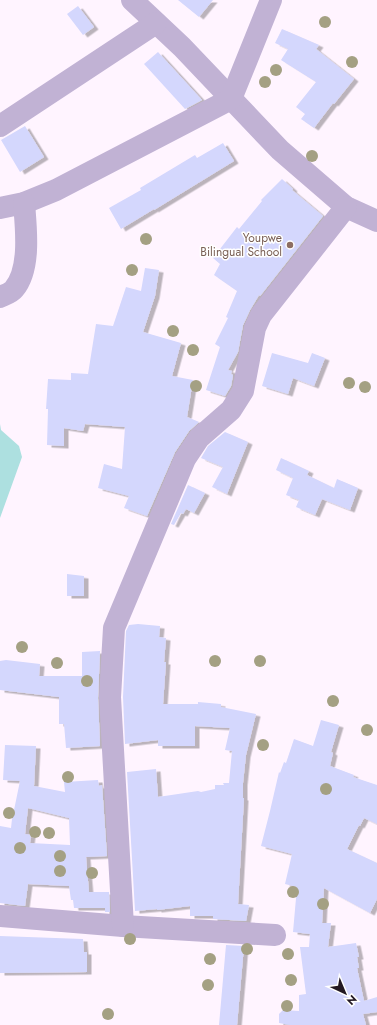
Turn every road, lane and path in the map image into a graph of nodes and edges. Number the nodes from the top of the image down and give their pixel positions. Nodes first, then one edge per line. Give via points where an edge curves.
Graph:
1 (132, 0) edge
2 (271, 0) edge
3 (156, 23) junction
4 (231, 99) junction
5 (0, 126) edge
6 (24, 203) junction
7 (346, 207) junction
8 (0, 208) edge
9 (377, 221) edge
10 (0, 297) edge
11 (0, 916) edge
12 (124, 926) junction
13 (275, 935) dead end

1 - 3 street
2 - 4 street
3 - 4 street
3 - 5 street
4 - 6 street via 56,190
4 - 7 street via 280,150
6 - 8 street
6 - 10 street via 24,266 13,290
7 - 9 street
7 - 12 street via 261,315 255,328 243,391 231,410 199,438 185,459 114,628 110,697
11 - 12 street
12 - 13 street

